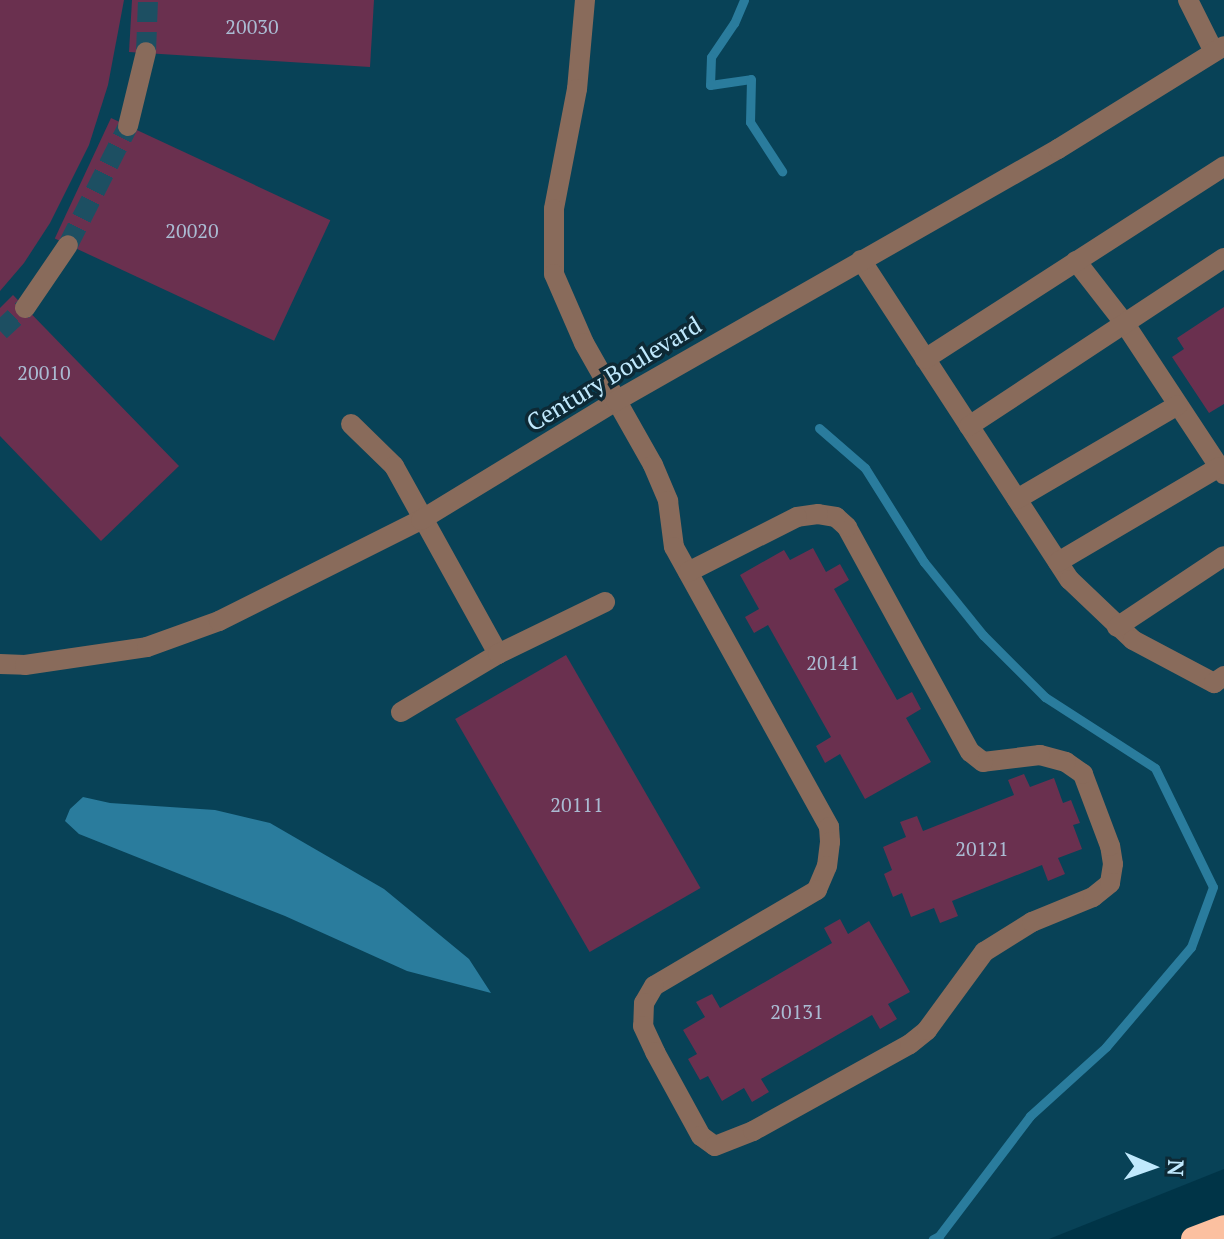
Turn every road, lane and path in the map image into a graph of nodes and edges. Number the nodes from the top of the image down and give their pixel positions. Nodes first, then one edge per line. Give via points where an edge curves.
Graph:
1 (585, 0) edge
2 (1188, 0) edge
3 (1219, 49) edge
4 (146, 52) tunnel mouth
5 (128, 126) tunnel mouth
6 (1224, 166) edge
7 (68, 245) tunnel mouth
8 (1224, 258) edge
9 (861, 260) junction
10 (1076, 261) junction
11 (25, 308) tunnel mouth
12 (1125, 324) junction
13 (925, 359) junction
14 (616, 401) junction
15 (1178, 405) junction
16 (351, 424) dead end
17 (969, 426) junction
18 (1222, 471) edge
19 (1017, 499) junction
20 (421, 520) junction
21 (1224, 556) edge
22 (1058, 562) junction
23 (688, 572) junction
24 (605, 602) dead end
25 (1117, 627) junction
26 (498, 654) junction
27 (0, 664) edge
28 (1224, 676) edge
29 (401, 712) dead end
30 (1224, 1227) edge
31 (1193, 1239) edge

1 - 14 street via 577,89 554,209 554,274
2 - 3 street
3 - 9 street, Century Boulevard via 1058,149
4 - 5 street
6 - 10 street
7 - 11 street
8 - 12 street
9 - 13 street
9 - 14 street, Century Boulevard
10 - 12 street
10 - 13 street
12 - 15 street
12 - 17 street
13 - 17 street
14 - 20 street, Century Boulevard
14 - 23 street via 653,465 668,501 674,547
15 - 18 street
15 - 19 street
16 - 20 street via 394,466
17 - 19 street
18 - 22 street
19 - 22 street
20 - 26 street
20 - 27 street, Century Boulevard via 219,621 147,647
21 - 25 street
22 - 25 street
23 - 23 street via 829,827 830,842 817,890 654,986 644,1003 643,1026 655,1052 701,1136 715,1146 753,1131 910,1044 927,1030 984,952 1032,922 1093,897 1110,883 1113,864 1083,774 1066,762 1040,755 983,762 970,752 847,527 836,517 797,517
24 - 26 street
25 - 28 street via 1214,683
26 - 29 street
30 - 31 highway

